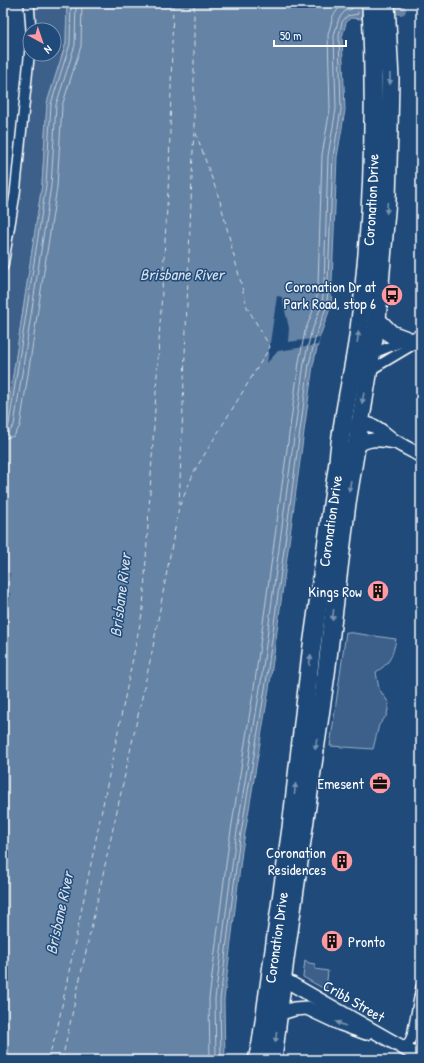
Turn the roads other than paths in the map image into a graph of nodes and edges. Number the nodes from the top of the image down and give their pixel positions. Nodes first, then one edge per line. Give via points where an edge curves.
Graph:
1 (29, 3) edge
2 (370, 3) edge
3 (386, 3) edge
4 (30, 22) edge
5 (29, 62) edge
6 (3, 266) edge
7 (377, 320) junction
8 (416, 338) edge
9 (372, 353) junction
10 (368, 372) junction
11 (348, 389) junction
12 (359, 425) junction
13 (395, 442) junction
14 (355, 448) junction
15 (421, 456) edge
16 (338, 462) junction
17 (277, 976) junction
18 (421, 988) edge
19 (278, 1014) junction
20 (391, 1041) junction
21 (261, 1043) junction
22 (406, 1049) junction
23 (421, 1058) edge
24 (257, 1060) edge
25 (261, 1060) edge
26 (273, 1060) edge

1 - 4 street
11 -> 2 highway, Coronation Drive via 358,337 370,210 373,93
3 -> 7 highway, Coronation Drive via 390,92 387,199
5 - 6 street via 15,194
7 - 8 highway via 391,334
7 - 9 highway, Coronation Drive
8 - 9 street
8 - 10 street
9 - 10 highway, Coronation Drive
9 - 11 street via 362,360 356,380
10 -> 12 highway, Coronation Drive
11 - 16 highway, Coronation Drive
12 - 13 street via 370,424 386,433
12 - 14 highway, Coronation Drive
12 - 16 street via 349,432 344,452
13 - 14 street via 379,438
13 - 15 street
14 -> 17 highway, Coronation Drive via 326,674
17 -> 16 highway, Coronation Drive via 314,630
17 - 19 highway, Coronation Drive
17 - 20 street, Cribb Street
17 - 21 highway, Coronation Drive
18 - 22 street via 412,1036
20 -> 19 street via 352,1029 307,1008 294,1008
19 -> 26 highway, Coronation Drive
20 - 22 street, Cribb Street
21 - 24 highway, Coronation Drive
21 - 25 highway
22 - 23 street, Cribb Street

